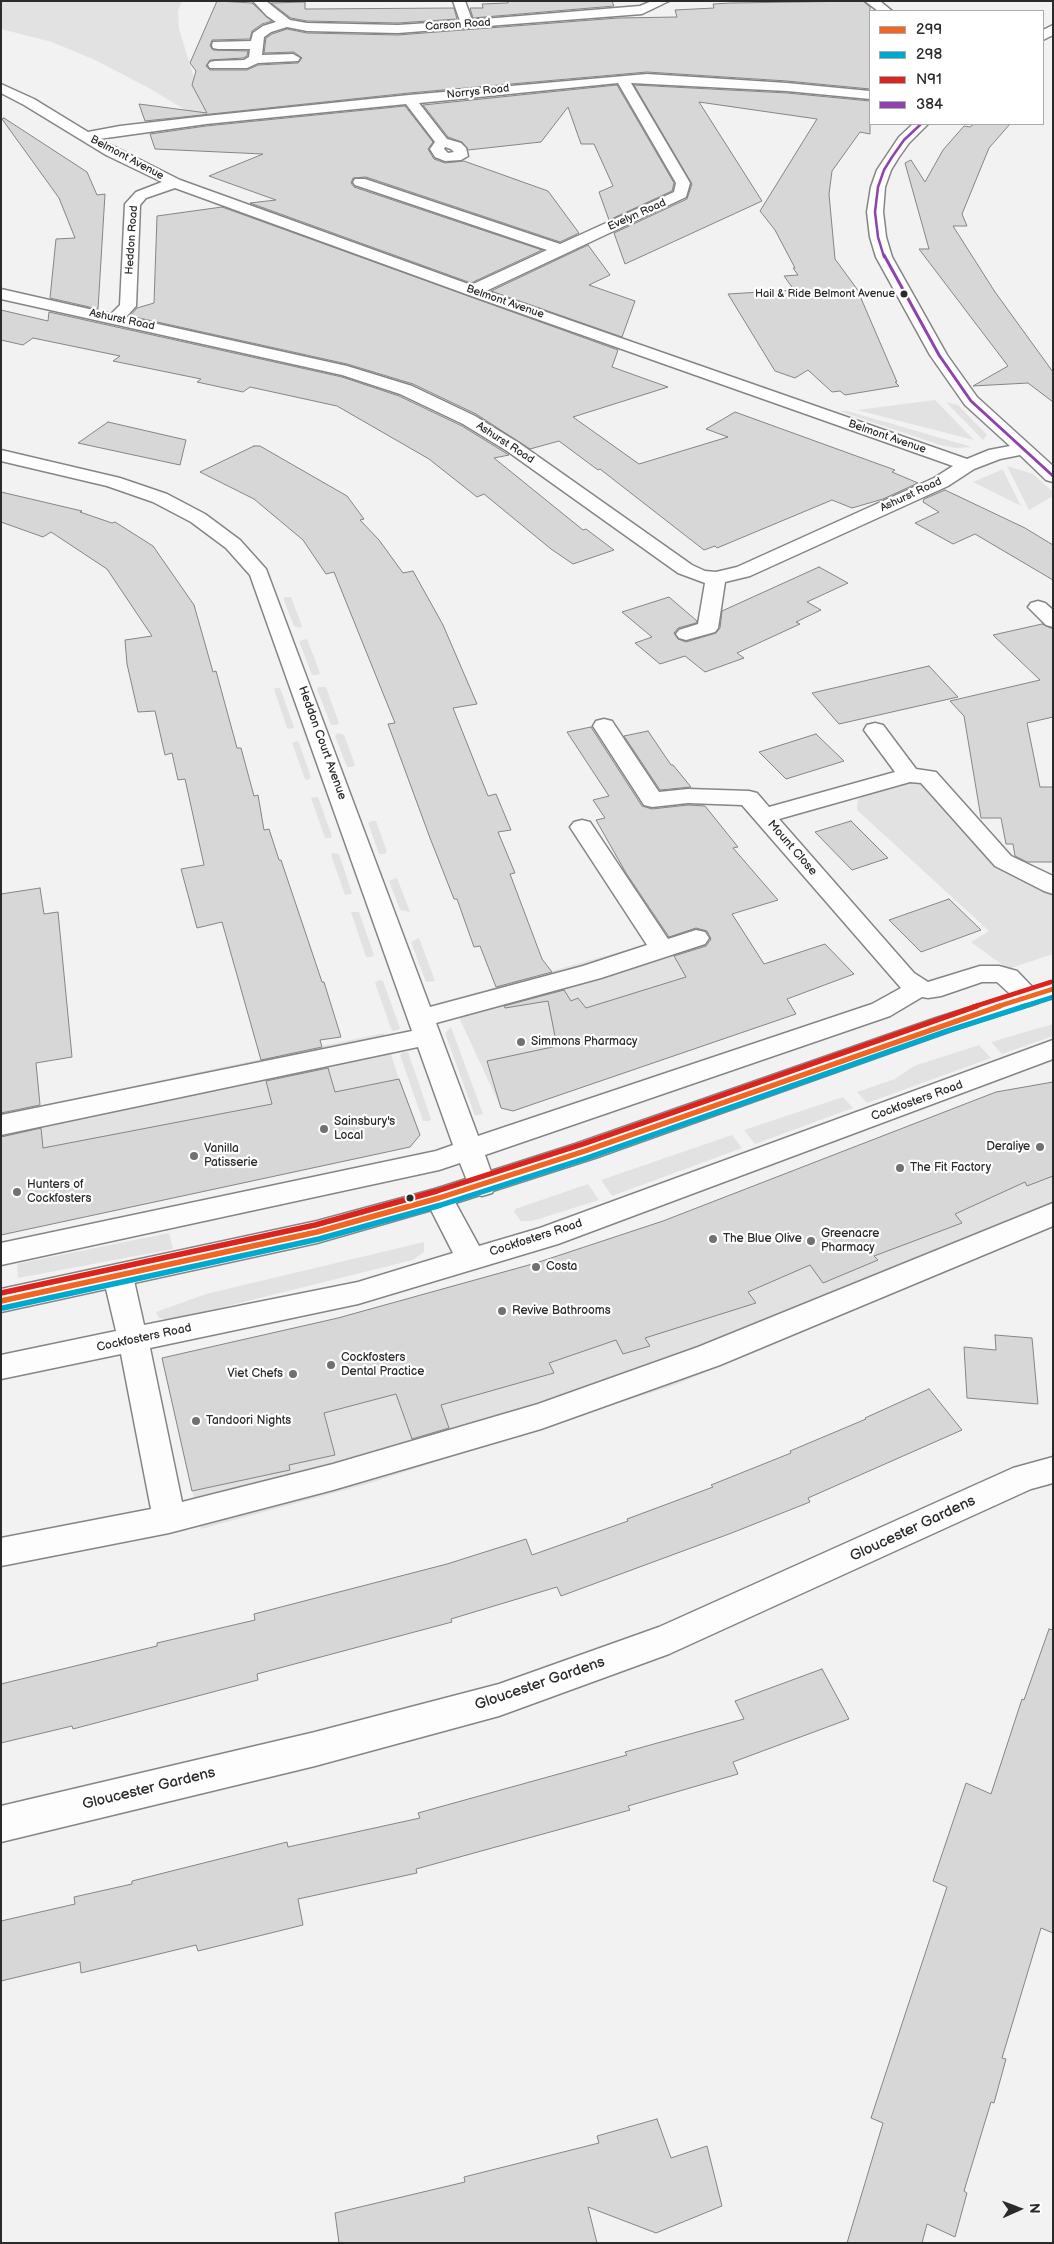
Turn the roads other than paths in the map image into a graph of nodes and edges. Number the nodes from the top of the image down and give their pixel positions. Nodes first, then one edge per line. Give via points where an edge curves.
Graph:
1 (259, 1) edge
2 (460, 1) edge
3 (663, 1) edge
4 (871, 1) edge
5 (884, 10) edge
6 (286, 22) junction
7 (467, 24) junction
8 (218, 45) dead end
9 (257, 45) junction
10 (293, 58) dead end
11 (255, 59) junction
12 (215, 65) dead end
13 (622, 79) junction
14 (1, 88) edge
15 (869, 95) edge
16 (409, 99) junction
17 (920, 125) edge
18 (86, 136) junction
19 (442, 142) dead end
20 (360, 182) dead end
21 (175, 183) junction
22 (561, 250) junction
23 (472, 290) junction
24 (1, 294) edge
25 (115, 319) junction
26 (1024, 449) junction
27 (1, 454) edge
28 (967, 465) junction
29 (1053, 476) edge
30 (716, 578) junction
31 (686, 634) dead end
32 (604, 726) dead end
33 (875, 730) dead end
34 (909, 775) junction
35 (764, 816) junction
36 (582, 827) dead end
37 (1053, 886) edge
38 (696, 938) dead end
39 (662, 949) junction
40 (917, 987) junction
41 (1041, 993) edge
42 (426, 1027) junction
43 (1052, 1049) edge
44 (1, 1125) edge
45 (469, 1151) junction
46 (482, 1186) junction
47 (439, 1198) junction
48 (1053, 1214) edge
49 (1, 1254) edge
50 (471, 1260) junction
51 (118, 1276) junction
52 (1, 1301) edge
53 (133, 1340) junction
54 (1, 1367) edge
55 (1053, 1470) edge
56 (169, 1519) junction
57 (1, 1552) edge
58 (1, 1824) edge

1 - 6 street, Carson Road
2 - 7 street
3 - 7 street, Carson Road via 642,10
4 - 5 street
6 - 7 street, Carson Road via 308,27 398,29
6 - 9 street via 258,36
8 - 9 street
9 - 11 street
10 - 11 street
11 - 12 street via 247,64
13 - 15 street, Norrys Road via 787,87
13 - 16 street, Norrys Road
13 - 22 street, Evelyn Road via 683,183 683,189 674,198
14 - 18 street, Belmont Avenue
16 - 18 street, Norrys Road
16 - 19 street
17 - 26 street via 892,157 878,187 875,212 884,257 956,381 981,411
18 - 21 street, Belmont Avenue
20 - 22 street
21 - 23 street, Belmont Avenue
21 - 25 street, Heddon Road via 141,195 133,204 128,306
22 - 23 street, Evelyn Road
23 - 28 street, Belmont Avenue
24 - 25 street, Ashurst Road
25 - 30 street, Ashurst Road via 348,371 406,390 469,420 513,447 685,569
26 - 28 street via 996,454
26 - 29 street
27 - 42 street, Heddon Court Avenue via 113,482 160,498 198,518 233,544 259,573
28 - 30 street, Ashurst Road via 941,482 743,572
30 - 31 street via 708,628
32 - 35 street via 652,800 688,796 749,798
33 - 34 street
34 - 35 street, Mount Close
34 - 37 street via 928,776 1003,861
35 - 40 street, Mount Close via 905,979
36 - 39 street
38 - 39 street
39 - 42 street
40 - 41 street via 928,990 941,988 989,972
40 - 45 street via 881,1010
41 - 46 street
42 - 44 street
42 - 45 street, Heddon Court Avenue
43 - 50 street, Cockfosters Road via 606,1215
45 - 46 street, Heddon Court Avenue
45 - 49 street
46 - 47 street
47 - 50 street
47 - 51 street via 317,1232
48 - 56 street via 709,1356 541,1416 333,1477
50 - 53 street, Cockfosters Road via 358,1294
51 - 52 street
51 - 53 street
53 - 54 street, Cockfosters Road
53 - 56 street
55 - 58 street, Gloucester Gardens via 1024,1478 669,1639 499,1700 305,1751
56 - 57 street

